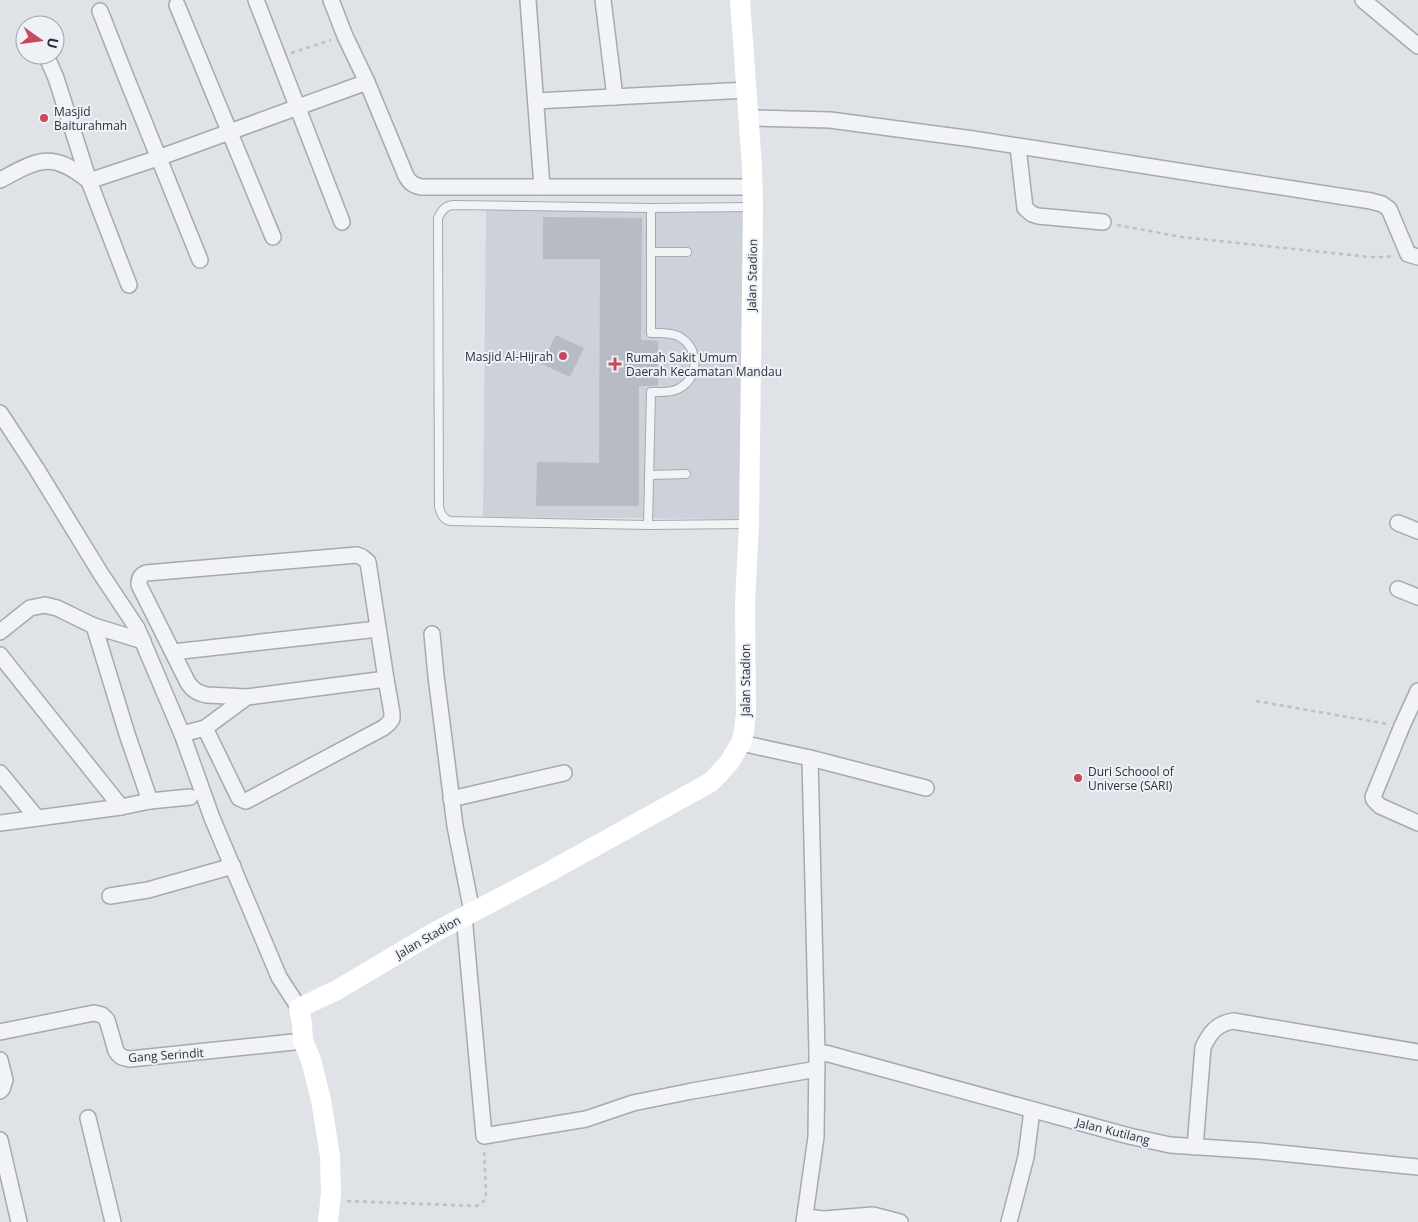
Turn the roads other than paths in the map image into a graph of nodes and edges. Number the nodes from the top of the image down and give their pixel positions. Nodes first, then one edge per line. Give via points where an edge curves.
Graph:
1 (256, 0) edge
2 (331, 0) edge
3 (528, 0) edge
4 (603, 0) edge
5 (740, 0) edge
6 (1363, 0) edge
7 (177, 5) dead end
8 (100, 11) dead end
9 (1418, 46) edge
10 (50, 65) edge
11 (367, 82) junction
12 (747, 90) junction
13 (615, 97) junction
14 (536, 101) junction
15 (297, 108) junction
16 (749, 118) junction
17 (230, 133) junction
18 (1018, 146) junction
19 (158, 158) junction
20 (0, 180) edge
21 (89, 181) junction
22 (542, 187) junction
23 (753, 197) junction
24 (651, 208) junction
25 (342, 222) dead end
26 (1103, 222) road end
27 (273, 237) dead end
28 (651, 252) junction
29 (687, 252) dead end
30 (1413, 256) edge
31 (200, 260) dead end
32 (130, 285) dead end
33 (0, 412) edge
34 (686, 474) dead end
35 (649, 475) junction
36 (1398, 523) dead end
37 (749, 524) junction
38 (648, 525) junction
39 (1418, 531) edge
40 (1398, 589) dead end
41 (1418, 597) edge
42 (94, 626) junction
43 (378, 629) junction
44 (0, 632) edge
45 (432, 634) dead end
46 (143, 641) junction
47 (173, 652) junction
48 (0, 655) edge
49 (386, 679) junction
50 (1418, 691) edge
51 (247, 697) junction
52 (205, 728) junction
53 (182, 734) junction
54 (741, 743) junction
55 (810, 758) junction
56 (0, 773) edge
57 (564, 773) dead end
58 (926, 788) dead end
59 (190, 797) dead end
60 (451, 799) junction
61 (150, 801) junction
62 (121, 807) junction
63 (37, 818) junction
64 (0, 823) edge
65 (1418, 823) edge
66 (233, 866) junction
67 (110, 896) dead end
68 (468, 914) junction
69 (299, 1008) junction
70 (0, 1032) edge
71 (303, 1041) junction
72 (817, 1052) junction
73 (1418, 1052) edge
74 (0, 1060) edge
75 (817, 1069) junction
76 (0, 1091) edge
77 (1032, 1110) junction
78 (88, 1118) dead end
79 (0, 1140) edge
80 (1195, 1147) junction
81 (1418, 1167) edge
82 (804, 1220) edge
83 (19, 1222) edge
84 (113, 1222) edge
85 (328, 1222) edge
86 (900, 1222) edge
87 (1009, 1222) edge

1 - 15 street
2 - 11 street
3 - 14 street
4 - 13 street
5 - 12 street, Jalan Stadion
6 - 9 street
7 - 17 street
8 - 19 street
10 - 21 street
11 - 15 street
11 - 22 street via 406,176 414,186
12 - 13 street
12 - 16 street, Jalan Stadion
13 - 14 street
14 - 22 street
15 - 17 street
15 - 25 street
16 - 18 street via 830,120
16 - 23 street, Jalan Stadion
17 - 19 street
17 - 27 street
18 - 26 street via 1025,208 1028,211 1038,216
18 - 30 street via 1382,204 1389,209
19 - 21 street
19 - 31 street
20 - 21 street via 45,160 66,165
21 - 32 street
22 - 23 street
23 - 24 lane
23 - 37 street, Jalan Stadion
24 - 28 lane
24 - 38 lane via 454,205 447,206 438,218 440,512 450,521
28 - 29 lane
28 - 35 lane via 651,333 679,336 692,350 695,359 691,378 685,384 676,390 651,392
33 - 46 street
34 - 35 lane
35 - 38 lane
36 - 39 street
37 - 38 lane
37 - 54 street, Jalan Stadion via 745,603 746,713
40 - 41 street
42 - 44 street via 45,605 30,608
42 - 46 street
42 - 61 street
43 - 47 street
43 - 47 street via 368,562 357,555 146,573 139,580 139,585
43 - 49 street
45 - 60 street
46 - 53 street
47 - 51 street via 196,692
48 - 62 street
49 - 51 street
49 - 52 street via 392,713 388,724 246,801 240,798
50 - 65 street via 1372,797 1380,806
51 - 52 street
52 - 53 street
53 - 66 street
54 - 55 street
54 - 68 street, Jalan Stadion via 711,782
55 - 58 street
55 - 72 street
56 - 63 street
57 - 60 street
59 - 61 street
60 - 68 street
61 - 62 street
62 - 63 street
63 - 64 street
66 - 67 street via 148,890
66 - 69 street via 279,977
68 - 69 street, Jalan Stadion via 337,990
68 - 75 street via 484,1136 586,1119 633,1103
69 - 71 street
70 - 71 street, Gang Serindit via 102,1014 119,1056 130,1059
71 - 85 street via 321,1100 330,1156
72 - 75 street
72 - 77 street, Jalan Kutilang
73 - 80 street via 1233,1021 1224,1023 1209,1035 1203,1048
74 - 76 street via 5,1080
75 - 82 street via 816,1137
77 - 80 street, Jalan Kutilang via 1129,1136
77 - 87 street via 1026,1157
78 - 84 street
79 - 83 street
80 - 81 street, Jalan Kutilang
82 - 86 street via 872,1215

